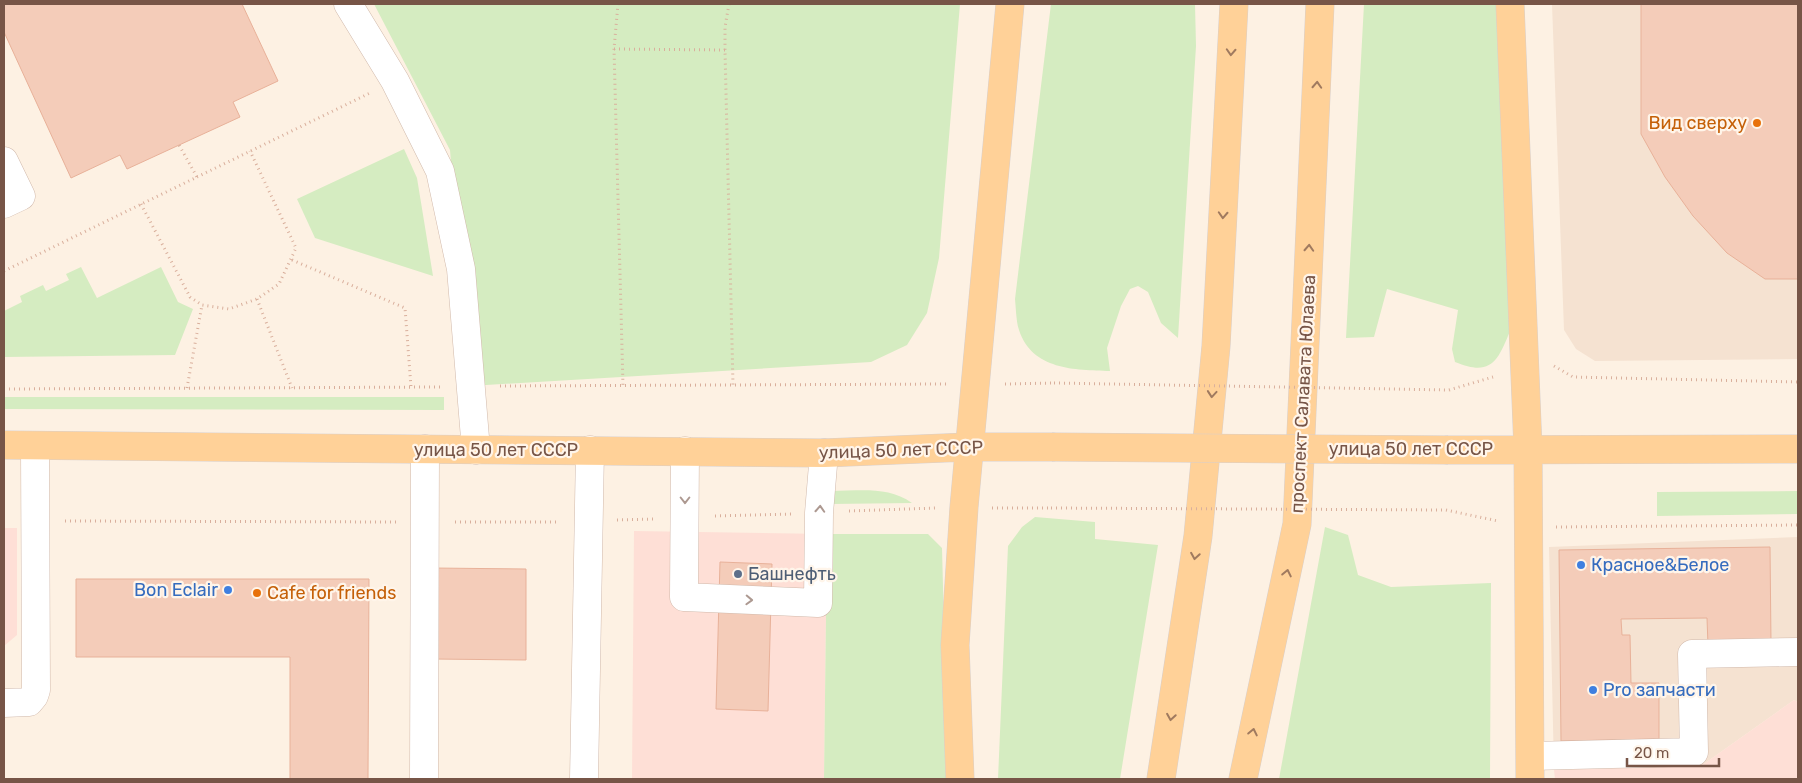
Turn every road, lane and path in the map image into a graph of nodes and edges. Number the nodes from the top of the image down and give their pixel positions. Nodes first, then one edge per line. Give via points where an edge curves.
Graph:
1 (348, 4) edge
2 (618, 4) edge
3 (729, 4) edge
4 (1010, 4) edge
5 (1234, 4) edge
6 (1320, 4) edge
7 (1510, 4) edge
8 (614, 49) junction
9 (725, 50) junction
10 (395, 81) junction
11 (180, 145) dead end
12 (250, 151) junction
13 (4, 161) edge
14 (197, 177) junction
15 (4, 204) edge
16 (141, 204) junction
17 (292, 260) junction
18 (4, 271) edge
19 (257, 299) junction
20 (202, 305) junction
21 (1573, 376) dead end
22 (1492, 377) dead end
23 (1798, 382) edge
24 (975, 384) junction
25 (733, 385) junction
26 (470, 386) junction
27 (623, 386) junction
28 (411, 387) junction
29 (187, 388) junction
30 (292, 388) junction
31 (4, 389) edge
32 (4, 445) edge
33 (35, 446) junction
34 (968, 447) junction
35 (1528, 449) junction
36 (1798, 449) edge
37 (426, 450) junction
38 (476, 450) junction
39 (590, 450) junction
40 (685, 451) junction
41 (824, 453) junction
42 (1051, 508) dead end
43 (35, 521) junction
44 (425, 522) junction
45 (552, 522) dead end
46 (1798, 525) edge
47 (1527, 528) junction
48 (1798, 652) edge
49 (4, 703) edge
50 (1530, 768) edge
51 (424, 779) edge
52 (584, 779) edge
53 (960, 779) edge
54 (1161, 779) edge
55 (1243, 779) edge

1 - 10 lane
2 - 8 path
3 - 9 path via 724,27
4 - 24 main road
5 -> 54 main road via 1216,355 1198,536
55 -> 6 main road, проспект Салавата Юлаева via 1297,524
7 - 35 main road
8 - 9 path
8 - 27 path
9 - 25 path
10 - 12 path
10 - 26 lane via 440,171 461,269
11 - 14 path
12 - 14 path
12 - 17 path via 296,248
13 - 15 lane via 21,196
14 - 16 path
16 - 18 path
16 - 20 path via 190,298
17 - 19 path via 279,284
17 - 28 path via 405,308
19 - 20 path via 229,309
19 - 30 path
20 - 29 path
21 - 23 path
22 - 24 path, bridge via 1449,390
24 - 25 path
24 - 34 main road
25 - 27 path
26 - 27 path
26 - 28 path
26 - 38 lane
28 - 30 path
29 - 30 path
29 - 31 path
32 - 33 main road, улица 50 лет СССР
33 - 37 main road, улица 50 лет СССР
33 - 43 lane
34 - 35 main road, улица 50 лет СССР, bridge
34 - 41 main road, улица 50 лет СССР
34 - 53 main road via 956,645
35 - 36 main road, улица 50 лет СССР
35 - 47 main road
37 - 38 main road, улица 50 лет СССР
37 - 44 lane
38 - 39 main road, улица 50 лет СССР
39 - 40 main road, улица 50 лет СССР
39 - 52 lane
40 - 41 main road, улица 50 лет СССР
40 -> 41 lane via 684,597 818,603
42 - 47 path, bridge via 1446,510
43 - 44 path
43 - 49 lane via 36,690 29,702
44 - 45 path
44 - 51 lane
46 - 47 path
47 - 50 main road
48 - 50 lane via 1692,654 1694,752

